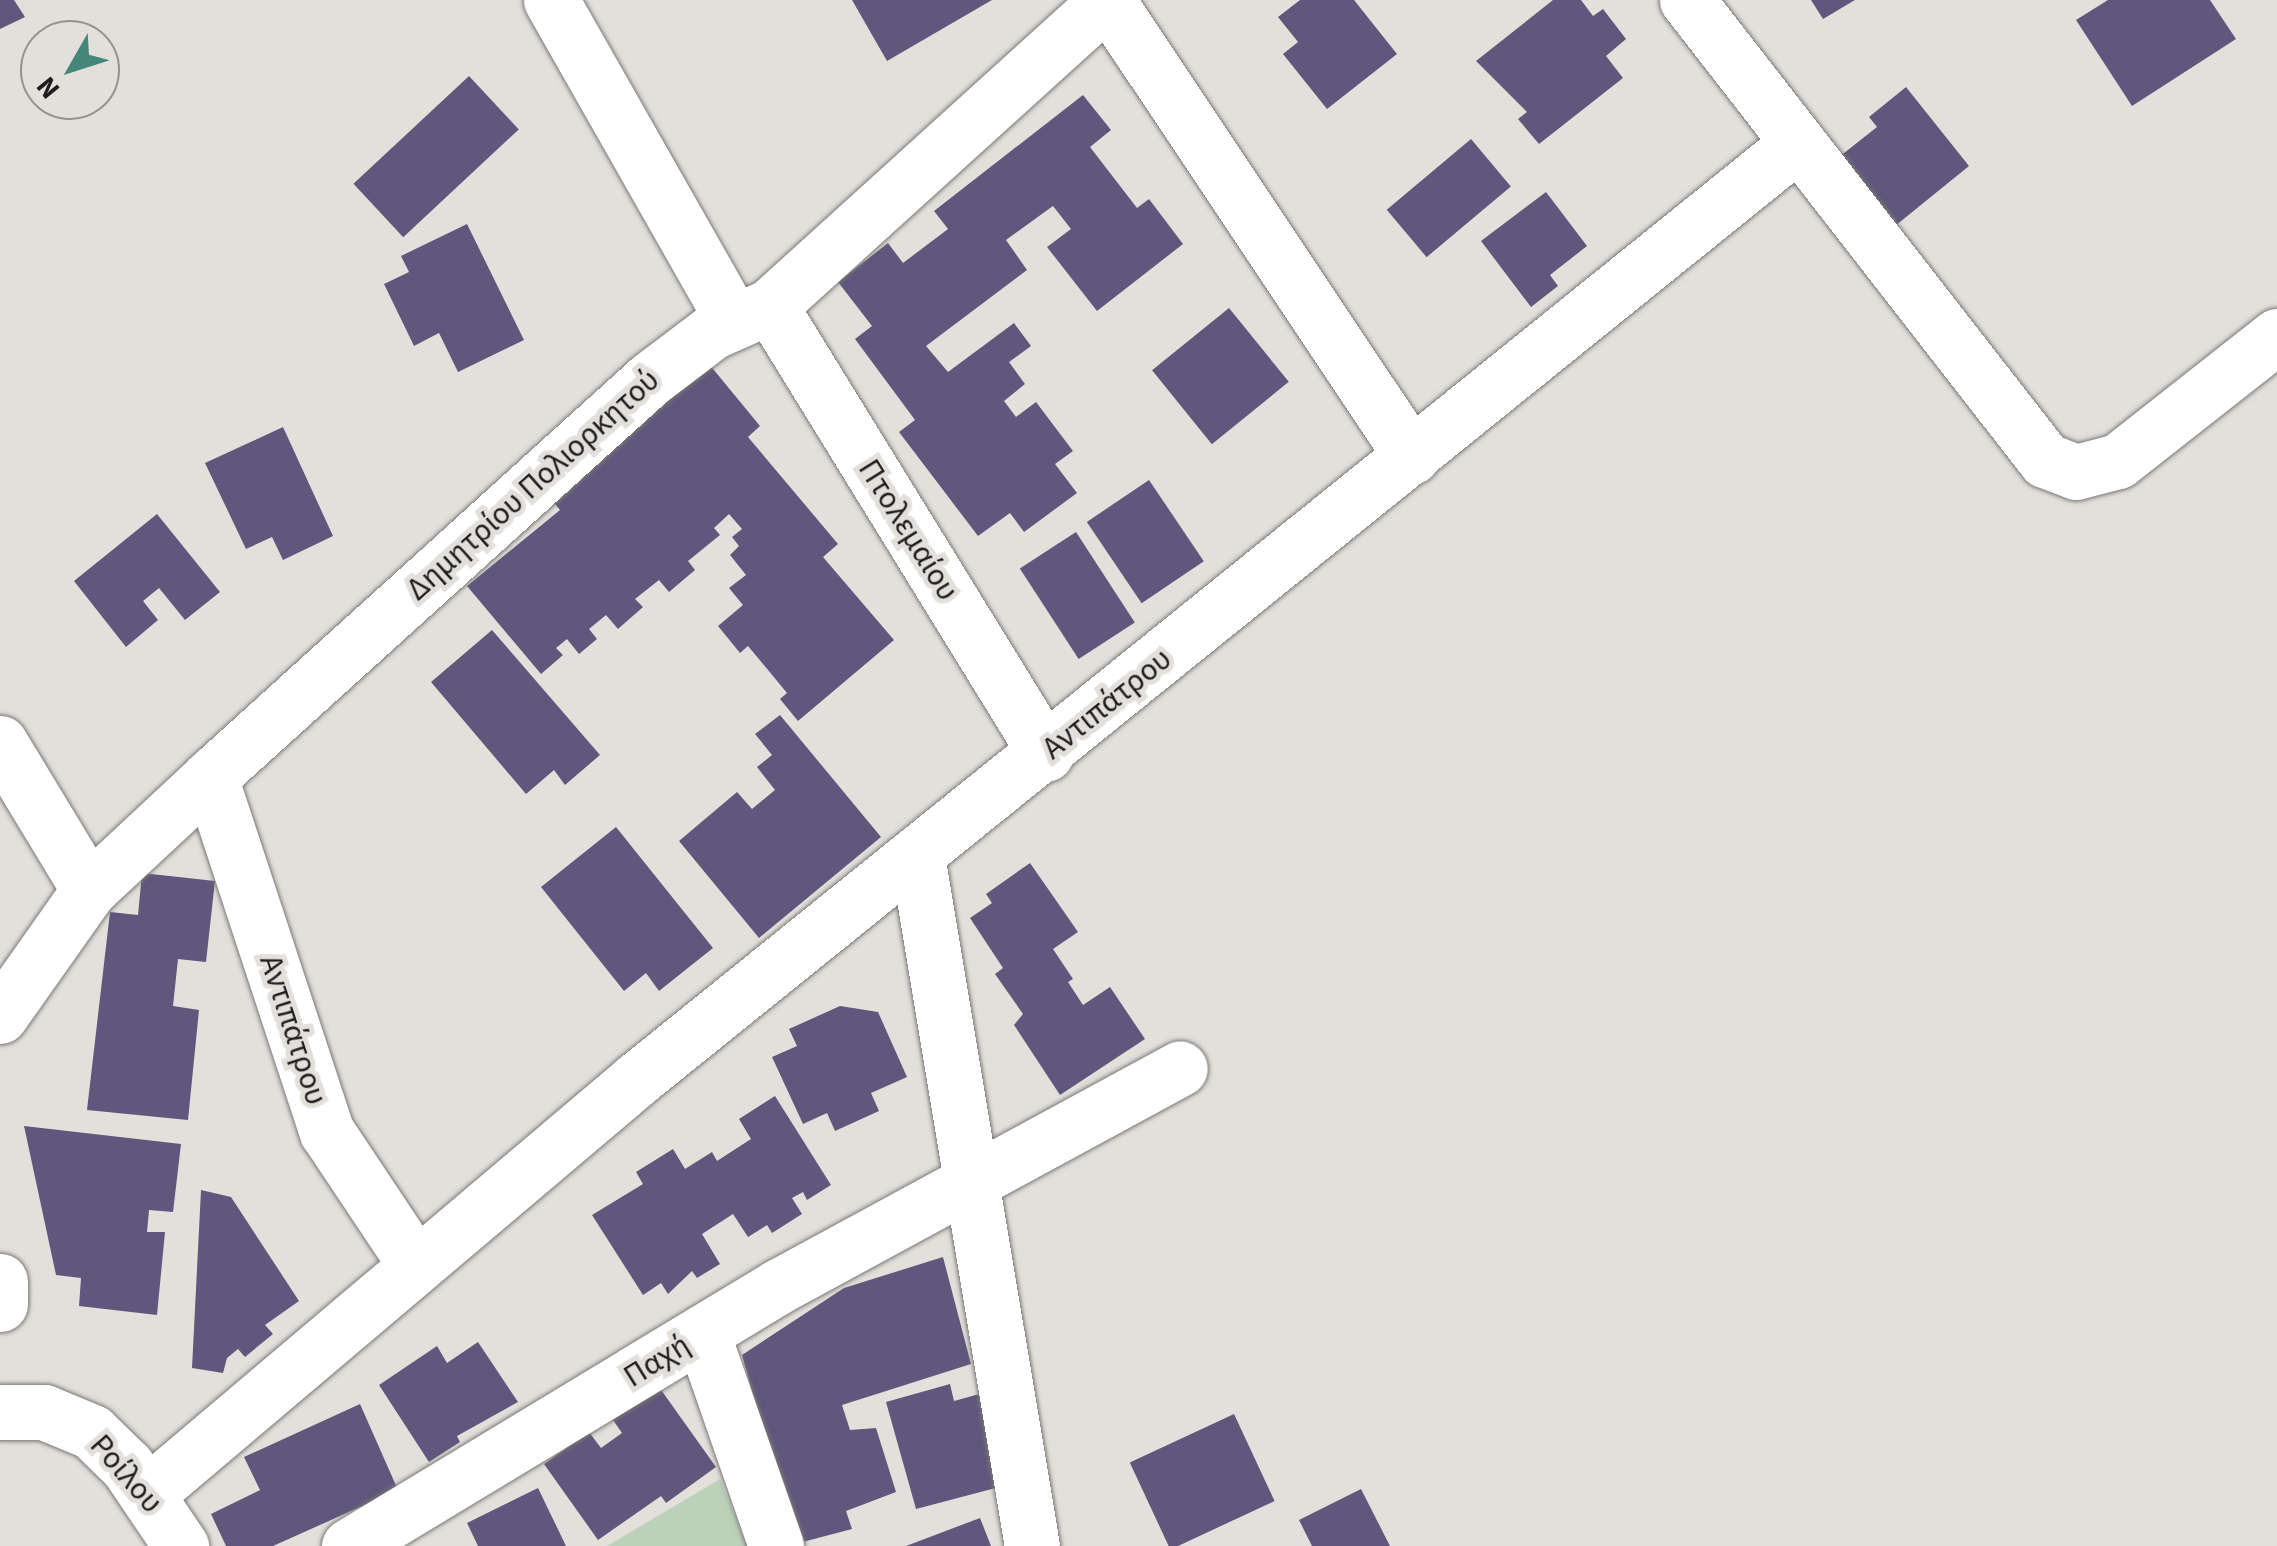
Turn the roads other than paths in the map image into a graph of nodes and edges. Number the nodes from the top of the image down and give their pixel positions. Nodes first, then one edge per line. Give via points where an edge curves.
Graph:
1 (550, 0) edge
2 (1106, 0) edge
3 (1687, 0) edge
4 (1797, 144) junction
5 (751, 314) junction
6 (2277, 336) edge
7 (1412, 457) junction
8 (0, 743) edge
9 (1046, 754) junction
10 (210, 777) junction
11 (918, 856) junction
12 (88, 890) junction
13 (0, 1016) edge
14 (1180, 1068) dead end
15 (971, 1184) junction
16 (415, 1264) junction
17 (0, 1281) edge
18 (0, 1304) edge
19 (702, 1332) junction
20 (0, 1412) edge
21 (148, 1494) junction
22 (181, 1546) edge
23 (348, 1546) edge
24 (776, 1546) edge
25 (1032, 1546) edge

1 - 5 street, Πτολεμαίου
2 - 5 street, Δημητρίου Πολιορκητού
2 - 7 street
3 - 4 street
4 - 6 street via 2046,460 2076,472 2118,462
4 - 7 street, Αντιπάτρου
5 - 9 street, Πτολεμαίου
5 - 10 street, Δημητρίου Πολιορκητού via 650,379
7 - 9 street, Αντιπάτρου
8 - 12 street
9 - 11 street, Αντιπάτρου
10 - 12 street, Δημητρίου Πολιορκητού
10 - 16 street, Αντιπάτρου via 327,1132
11 - 15 street
11 - 16 street, Αντιπάτρου
12 - 13 street, Δημητρίου Πολιορκητού
14 - 15 street, Παχή
15 - 19 street, Παχή
15 - 25 street
16 - 21 street, Αντιπάτρου
17 - 18 street
19 - 23 street, Παχή
19 - 24 street
20 - 21 street, Ροίλου via 44,1412 75,1422 108,1446
21 - 22 street, Ροίλου

